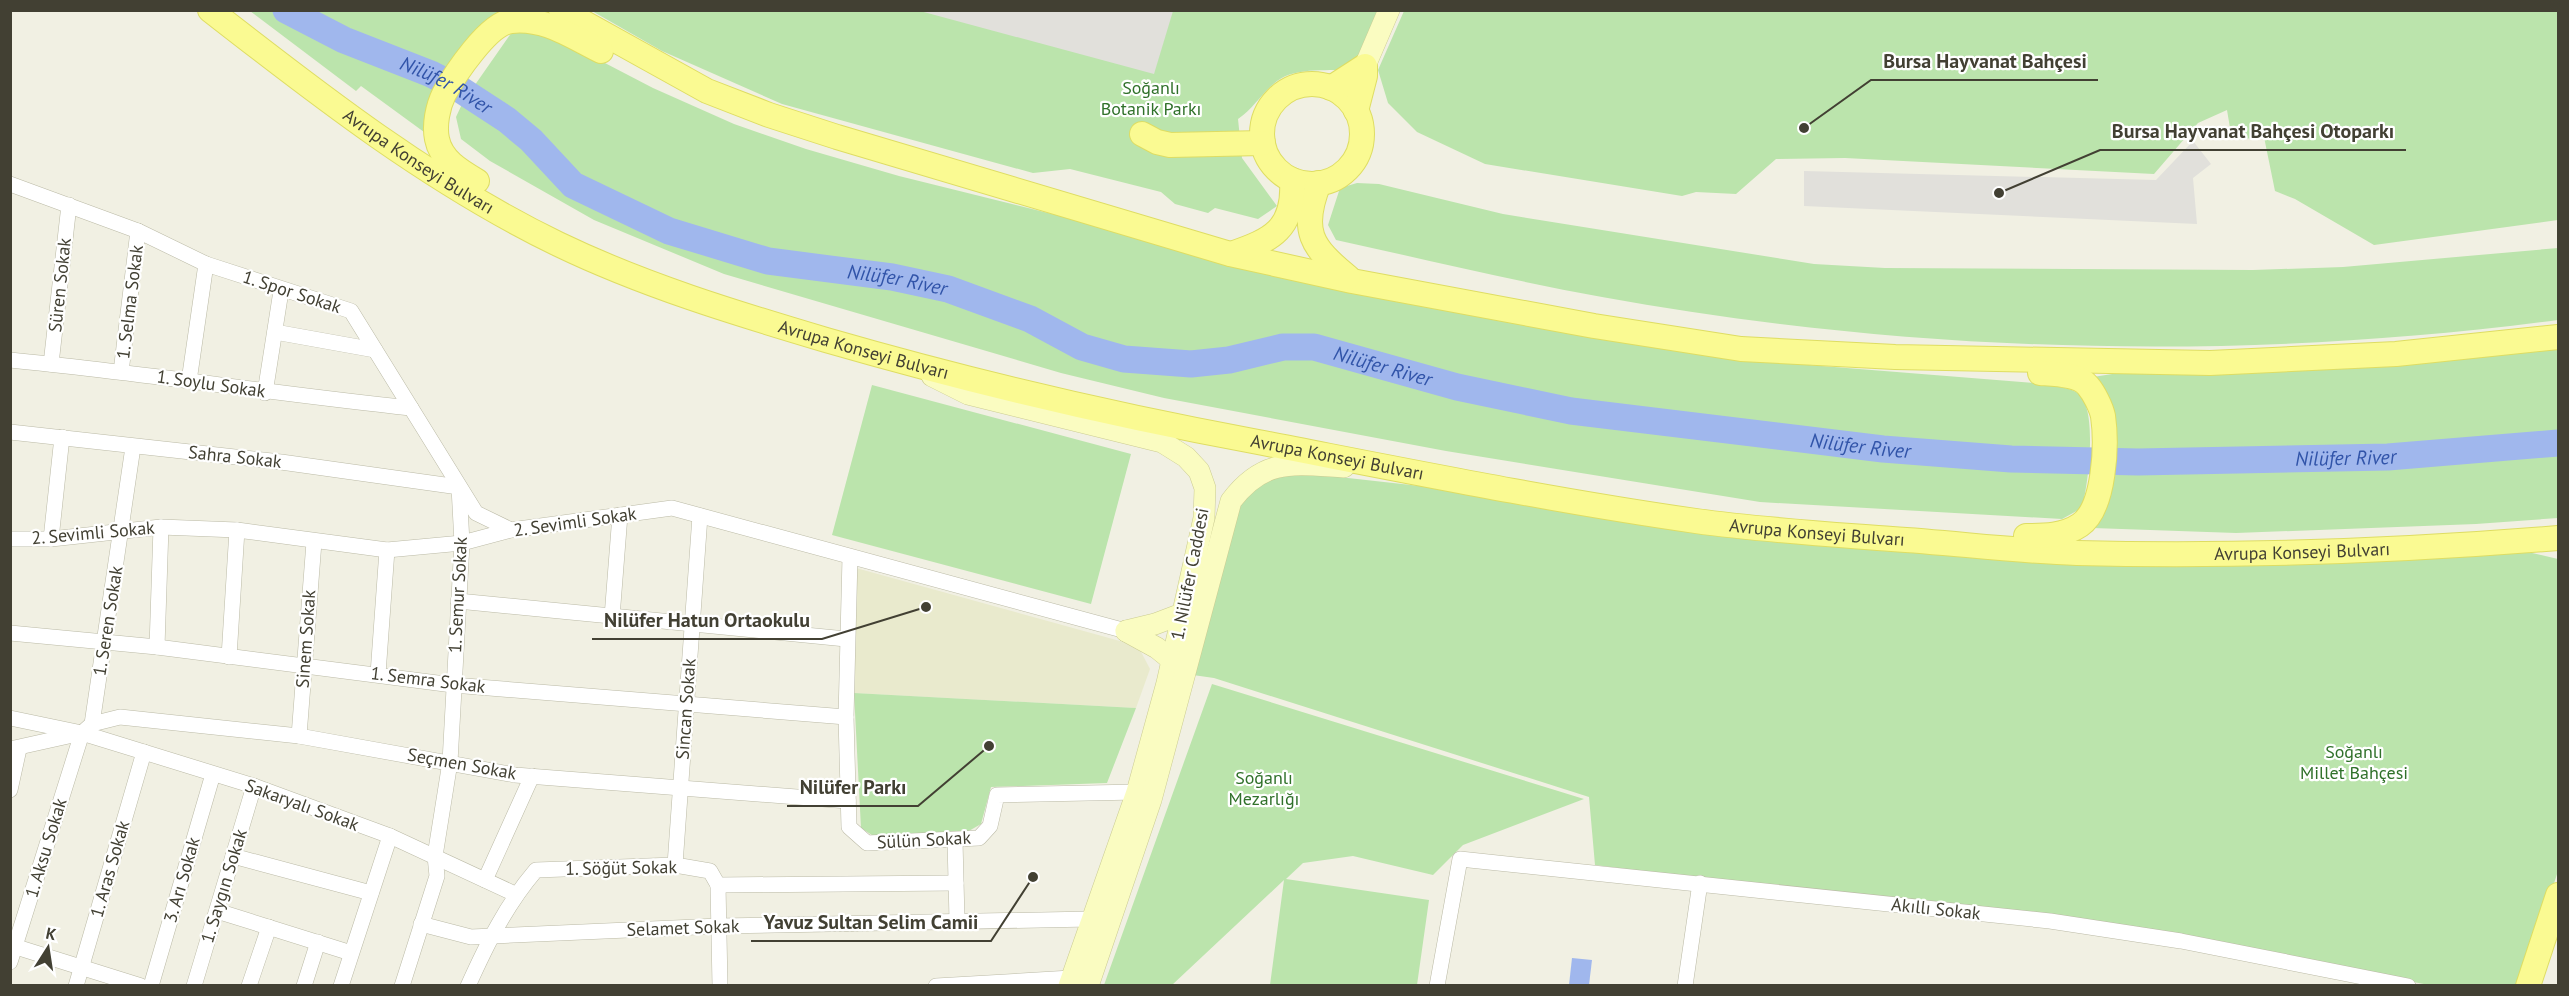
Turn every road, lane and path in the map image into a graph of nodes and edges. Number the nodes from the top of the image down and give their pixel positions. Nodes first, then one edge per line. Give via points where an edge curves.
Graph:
1 (210, 10) edge
2 (561, 10) edge
3 (1389, 10) edge
4 (1365, 66) junction
5 (1331, 88) junction
6 (1356, 111) junction
7 (913, 158) junction
8 (1292, 180) junction
9 (1319, 183) junction
10 (10, 184) edge
11 (69, 205) junction
12 (138, 231) junction
13 (1230, 254) junction
14 (206, 264) junction
15 (1352, 281) junction
16 (281, 291) junction
17 (767, 323) junction
18 (275, 332) junction
19 (2559, 337) edge
20 (375, 350) junction
21 (1895, 357) junction
22 (10, 360) edge
23 (899, 361) junction
24 (51, 364) junction
25 (122, 372) junction
26 (189, 381) junction
27 (265, 393) junction
28 (411, 408) junction
29 (10, 432) edge
30 (63, 437) junction
31 (133, 447) junction
32 (1452, 479) junction
33 (459, 487) junction
34 (620, 515) junction
35 (700, 516) junction
36 (161, 527) junction
37 (237, 530) junction
38 (511, 530) junction
39 (121, 531) junction
40 (1876, 537) junction
41 (2559, 538) edge
42 (10, 539) edge
43 (51, 539) junction
44 (314, 542) junction
45 (2515, 542) junction
46 (462, 543) junction
47 (387, 550) junction
48 (2559, 552) edge
49 (850, 557) junction
50 (458, 601) junction
51 (1193, 615) junction
52 (612, 617) junction
53 (692, 625) junction
54 (1126, 631) junction
55 (10, 633) edge
56 (846, 639) junction
57 (105, 641) junction
58 (157, 647) junction
59 (229, 657) junction
60 (1180, 663) junction
61 (304, 665) junction
62 (378, 674) junction
63 (453, 685) junction
64 (686, 705) junction
65 (846, 717) junction
66 (10, 718) edge
67 (87, 729) junction
68 (299, 736) junction
69 (15, 749) edge
70 (144, 752) junction
71 (450, 762) junction
72 (213, 774) junction
73 (532, 776) junction
74 (254, 786) junction
75 (680, 787) junction
76 (10, 790) edge
77 (1137, 792) junction
78 (848, 801) junction
79 (390, 836) junction
80 (955, 841) junction
81 (233, 856) junction
82 (435, 856) junction
83 (675, 865) junction
84 (485, 880) junction
85 (956, 883) junction
86 (1700, 883) junction
87 (718, 885) junction
88 (371, 893) junction
89 (515, 894) junction
90 (2559, 896) edge
91 (217, 911) junction
92 (1091, 919) junction
93 (957, 920) junction
94 (421, 924) junction
95 (719, 926) junction
96 (269, 927) junction
97 (492, 935) junction
98 (318, 942) junction
99 (13, 946) edge
100 (351, 953) junction
101 (10, 962) edge
102 (82, 967) junction
103 (1076, 983) edge
104 (76, 986) edge
105 (141, 986) edge
106 (151, 986) edge
107 (195, 986) edge
108 (249, 986) edge
109 (304, 986) edge
110 (341, 986) edge
111 (402, 986) edge
112 (468, 986) edge
113 (720, 986) edge
114 (936, 986) edge
115 (1437, 986) edge
116 (1685, 986) edge
117 (2408, 986) edge
118 (2528, 986) edge

1 - 17 main road, Avrupa Konseyi Bulvarı via 340,110 449,183 537,232 636,278
2 - 7 main road via 707,91 780,119
3 - 4 main road
4 - 5 main road
4 - 6 main road
5 - 6 main road via 1347,98
5 - 8 main road via 1303,85 1287,91 1270,106 1264,132 1273,165
6 - 9 main road via 1361,142 1356,157 1347,170
7 - 13 main road
7 - 17 main road via 805,141 731,115 547,23 508,21 484,38 443,96 436,123 437,141 451,165 591,243
8 - 9 main road
8 - 13 main road via 1286,221 1277,234 1264,243
9 - 15 main road via 1309,218 1311,237 1325,258
10 - 11 street, 1. Spor Sokak
11 - 12 street, 1. Spor Sokak
11 - 24 street, Süren Sokak
12 - 14 street, 1. Spor Sokak
12 - 25 street, 1. Selma Sokak
13 - 15 main road
14 - 16 street, 1. Spor Sokak
14 - 26 street
15 - 21 main road via 1741,349
16 - 18 street
16 - 20 street, 1. Spor Sokak via 351,311
17 - 23 main road, Avrupa Konseyi Bulvarı
18 - 20 street
18 - 27 street
19 - 21 main road via 2396,354 2210,363
20 - 28 street, 1. Spor Sokak
21 - 40 main road via 2051,374 2075,378 2088,385 2103,414 2102,486 2092,511 2080,526 2051,537
22 - 24 street, 1. Soylu Sokak
23 - 32 main road, Avrupa Konseyi Bulvarı via 1150,422
23 - 51 main road, 1. Nilüfer Caddesi via 968,393 1139,434 1186,457 1199,471 1205,488
24 - 25 street, 1. Soylu Sokak
25 - 26 street, 1. Soylu Sokak
26 - 27 street, 1. Soylu Sokak
27 - 28 street, 1. Soylu Sokak
28 - 33 street, 1. Spor Sokak
29 - 30 street, Sahra Sokak
30 - 31 street, Sahra Sokak
30 - 43 street
31 - 33 street, Sahra Sokak via 281,462
31 - 39 street, 1. Seren Sokak
32 - 40 main road, Avrupa Konseyi Bulvarı via 1695,521
32 - 51 main road, 1. Nilüfer Caddesi via 1292,464 1265,469 1244,483 1231,501
33 - 38 street, 1. Spor Sokak via 476,513
33 - 46 street, 1. Semur Sokak
34 - 35 street, 2. Sevimli Sokak via 672,508
34 - 38 street, 2. Sevimli Sokak
34 - 52 street
35 - 49 street, 2. Sevimli Sokak
35 - 53 street, Sincan Sokak
36 - 37 street, 2. Sevimli Sokak
36 - 39 street, 2. Sevimli Sokak
36 - 58 street
37 - 44 street, 2. Sevimli Sokak
37 - 59 street
38 - 46 street, 2. Sevimli Sokak
39 - 43 street, 2. Sevimli Sokak
39 - 57 street, 1. Seren Sokak
40 - 45 main road, Avrupa Konseyi Bulvarı via 2072,553 2219,553
41 - 45 main road, Avrupa Konseyi Bulvarı
42 - 43 street, 2. Sevimli Sokak
44 - 47 street, 2. Sevimli Sokak
44 - 61 street, Sinem Sokak
45 - 48 main road
46 - 47 street, 2. Sevimli Sokak
46 - 50 street, 1. Semur Sokak
47 - 62 street
49 - 54 street, 2. Sevimli Sokak
49 - 56 street, Sülün Sokak
50 - 52 street
50 - 63 street, 1. Semur Sokak
51 - 54 main road
51 - 60 main road, 1. Nilüfer Caddesi
52 - 53 street
53 - 56 street
53 - 64 street, Sincan Sokak
54 - 60 main road
55 - 57 street, 1. Semra Sokak
56 - 65 street, Sülün Sokak
57 - 58 street, 1. Semra Sokak
57 - 67 street, 1. Seren Sokak
58 - 59 street, 1. Semra Sokak
59 - 61 street, 1. Semra Sokak
60 - 77 main road, 1. Nilüfer Caddesi
60 - 103 main road, 1. Nilüfer Caddesi via 1151,800
61 - 62 street, 1. Semra Sokak
61 - 68 street, Sinem Sokak
62 - 63 street, 1. Semra Sokak
63 - 64 street, 1. Semra Sokak
63 - 71 street, 1. Semur Sokak
64 - 65 street, 1. Semra Sokak
64 - 75 street, Sincan Sokak
65 - 78 street, Sülün Sokak
66 - 67 street, Sakaryalı Sokak
67 - 68 street, Seçmen Sokak via 120,717
67 - 69 street, Seçmen Sokak
67 - 70 street, Sakaryalı Sokak
67 - 99 street, 1. Aksu Sokak
68 - 71 street, Seçmen Sokak
69 - 76 street
70 - 72 street, Sakaryalı Sokak
70 - 102 street, 1. Aras Sokak
71 - 73 street, Seçmen Sokak
71 - 82 street, 1. Semur Sokak
72 - 74 street, Sakaryalı Sokak
72 - 106 street, 3. Arı Sokak
73 - 75 street, Seçmen Sokak
73 - 84 street
74 - 79 street, Sakaryalı Sokak
74 - 81 street, 1. Saygın Sokak
75 - 78 street, Seçmen Sokak
75 - 83 street, Sincan Sokak
77 - 80 street, Sülün Sokak via 997,795 990,826 979,838
77 - 92 main road, 1. Nilüfer Caddesi
78 - 80 street, Sülün Sokak via 849,827 867,843
79 - 82 street, Sakaryalı Sokak
79 - 88 street
80 - 85 street
81 - 88 street
81 - 91 street, 1. Saygın Sokak
82 - 84 street, Sakaryalı Sokak
82 - 94 street, 1. Semur Sokak via 437,876
83 - 87 street, 1. Söğüt Sokak via 710,871
83 - 89 street, 1. Söğüt Sokak via 536,870
84 - 89 street, Sakaryalı Sokak
85 - 87 street
85 - 93 street
86 - 115 street, Akıllı Sokak via 1460,859
86 - 116 street
86 - 117 street, Akıllı Sokak via 2050,921 2181,941
87 - 95 street
88 - 100 street
89 - 97 street, 1. Söğüt Sokak
90 - 118 main road
91 - 96 street
91 - 107 street, 1. Saygın Sokak
92 - 93 street, Selamet Sokak
92 - 103 main road, 1. Nilüfer Caddesi
93 - 95 street, Selamet Sokak
94 - 97 street, Selamet Sokak via 471,938
94 - 111 street, 1. Semur Sokak
95 - 97 street, Selamet Sokak
95 - 113 street
96 - 98 street
96 - 108 street
97 - 112 street, 1. Söğüt Sokak
98 - 100 street
98 - 109 street
99 - 101 street, 1. Aksu Sokak
99 - 102 street
100 - 110 street
102 - 104 street, 1. Aras Sokak
102 - 105 street
103 - 114 street

